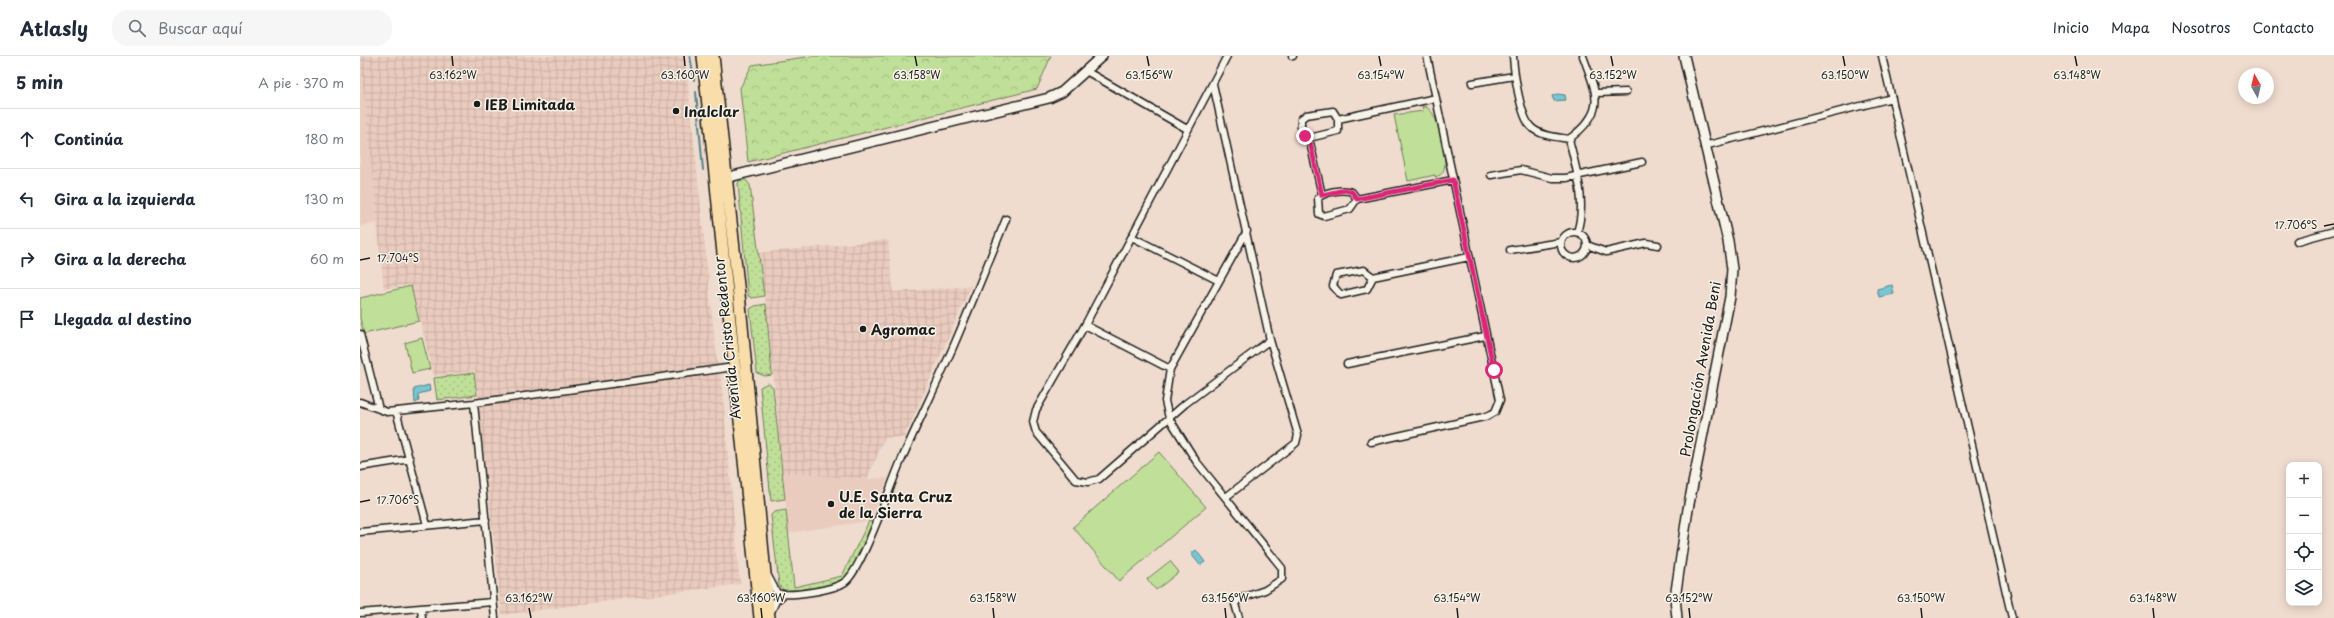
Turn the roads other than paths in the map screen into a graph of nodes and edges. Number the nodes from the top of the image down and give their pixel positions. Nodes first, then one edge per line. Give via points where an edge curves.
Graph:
1 (703, 56) edge
2 (713, 56) edge
3 (1102, 56) edge
4 (1227, 56) edge
5 (1427, 56) edge
6 (1513, 56) edge
7 (1582, 56) edge
8 (1684, 56) edge
9 (1882, 56) edge
10 (1086, 71) junction
11 (1514, 76) junction
12 (1472, 83) dead end
13 (1213, 84) junction
14 (1626, 92) dead end
15 (1596, 93) junction
16 (1436, 98) junction
17 (1892, 98) junction
18 (1338, 119) junction
19 (1187, 129) junction
20 (1309, 138) junction
21 (1569, 139) junction
22 (1704, 146) junction
23 (1642, 162) dead end
24 (1491, 175) dead end
25 (1578, 176) junction
26 (725, 178) junction
27 (1453, 180) junction
28 (1322, 195) junction
29 (1357, 199) junction
30 (1006, 219) dead end
31 (1247, 231) junction
32 (2334, 231) edge
33 (1577, 232) junction
34 (1132, 237) junction
35 (2297, 241) dead end
36 (1561, 242) junction
37 (1587, 245) junction
38 (1658, 245) dead end
39 (1510, 250) dead end
40 (1469, 257) junction
41 (1373, 277) junction
42 (1219, 281) junction
43 (1085, 325) junction
44 (360, 334) edge
45 (1486, 336) junction
46 (1270, 340) junction
47 (1347, 364) dead end
48 (734, 367) junction
49 (1170, 369) junction
50 (360, 402) edge
51 (474, 403) junction
52 (379, 409) junction
53 (396, 411) junction
54 (1169, 418) junction
55 (1371, 442) dead end
56 (410, 459) junction
57 (360, 467) edge
58 (1226, 497) junction
59 (486, 520) junction
60 (427, 525) junction
61 (360, 532) edge
62 (765, 570) junction
63 (783, 594) junction
64 (493, 602) junction
65 (421, 608) junction
66 (360, 612) edge
67 (422, 618) edge
68 (495, 618) edge
69 (760, 618) edge
70 (769, 618) edge
71 (1239, 618) edge
72 (1678, 618) edge
73 (2012, 618) edge

1 - 48 highway, Avenida Cristo Redentor
2 - 26 highway, Avenida Cristo Redentor
3 - 10 street
4 - 13 street
5 - 16 street
6 - 11 street
7 - 15 street
8 - 22 street, Prolongación Avenida Beni
9 - 17 street
10 - 19 street
10 - 26 street via 1062,92 1049,98
11 - 12 street
11 - 21 street via 1531,127 1547,135
13 - 19 street
13 - 31 street
14 - 15 street
15 - 21 street via 1593,116 1585,127
16 - 18 street
16 - 27 street
17 - 22 street
17 - 73 street
18 - 20 street via 1338,131
18 - 20 street via 1333,111 1306,115 1301,119 1301,128
19 - 34 street
20 - 28 street
21 - 25 street
22 - 72 street, Prolongación Avenida Beni via 1728,240 1732,269 1730,297 1688,509 1675,598
23 - 25 street
24 - 25 street via 1521,170 1552,178
25 - 33 street via 1581,201 1580,225
26 - 62 highway, Avenida Cristo Redentor
27 - 29 street
27 - 40 street
28 - 29 street via 1345,190 1352,192
28 - 29 street via 1318,198 1317,207 1319,214 1324,216 1350,209
30 - 63 street via 858,564 846,582 826,588
31 - 42 street
31 - 46 street
32 - 35 street
33 - 36 street via 1569,233
33 - 37 street via 1584,237
34 - 42 street
34 - 43 street
36 - 37 street via 1562,251 1572,259 1581,256
36 - 39 street
37 - 38 street via 1606,252 1646,243
40 - 41 street
40 - 45 street
41 - 41 street via 1364,270 1336,275 1333,286 1341,295 1367,289
42 - 49 street
43 - 49 street
43 - 54 street via 1036,410 1033,422 1036,432 1076,480 1088,482 1099,479
44 - 52 street
45 - 47 street
45 - 55 street via 1500,400 1495,412 1488,416
46 - 54 street
46 - 58 street via 1298,435 1296,443
48 - 51 street
48 - 69 highway, Avenida Cristo Redentor
49 - 54 street via 1165,401
50 - 52 street
51 - 53 street
51 - 59 street
52 - 53 street via 387,412
53 - 56 street
54 - 58 street via 1196,461
56 - 57 street
56 - 60 street
58 - 71 street via 1284,573 1282,579 1265,590 1239,599 1235,604
59 - 60 street
59 - 64 street
60 - 61 street
62 - 63 street via 777,593
62 - 70 highway, Avenida Cristo Redentor
63 - 70 street via 773,605
64 - 65 street
64 - 68 street
65 - 66 street
65 - 67 street

